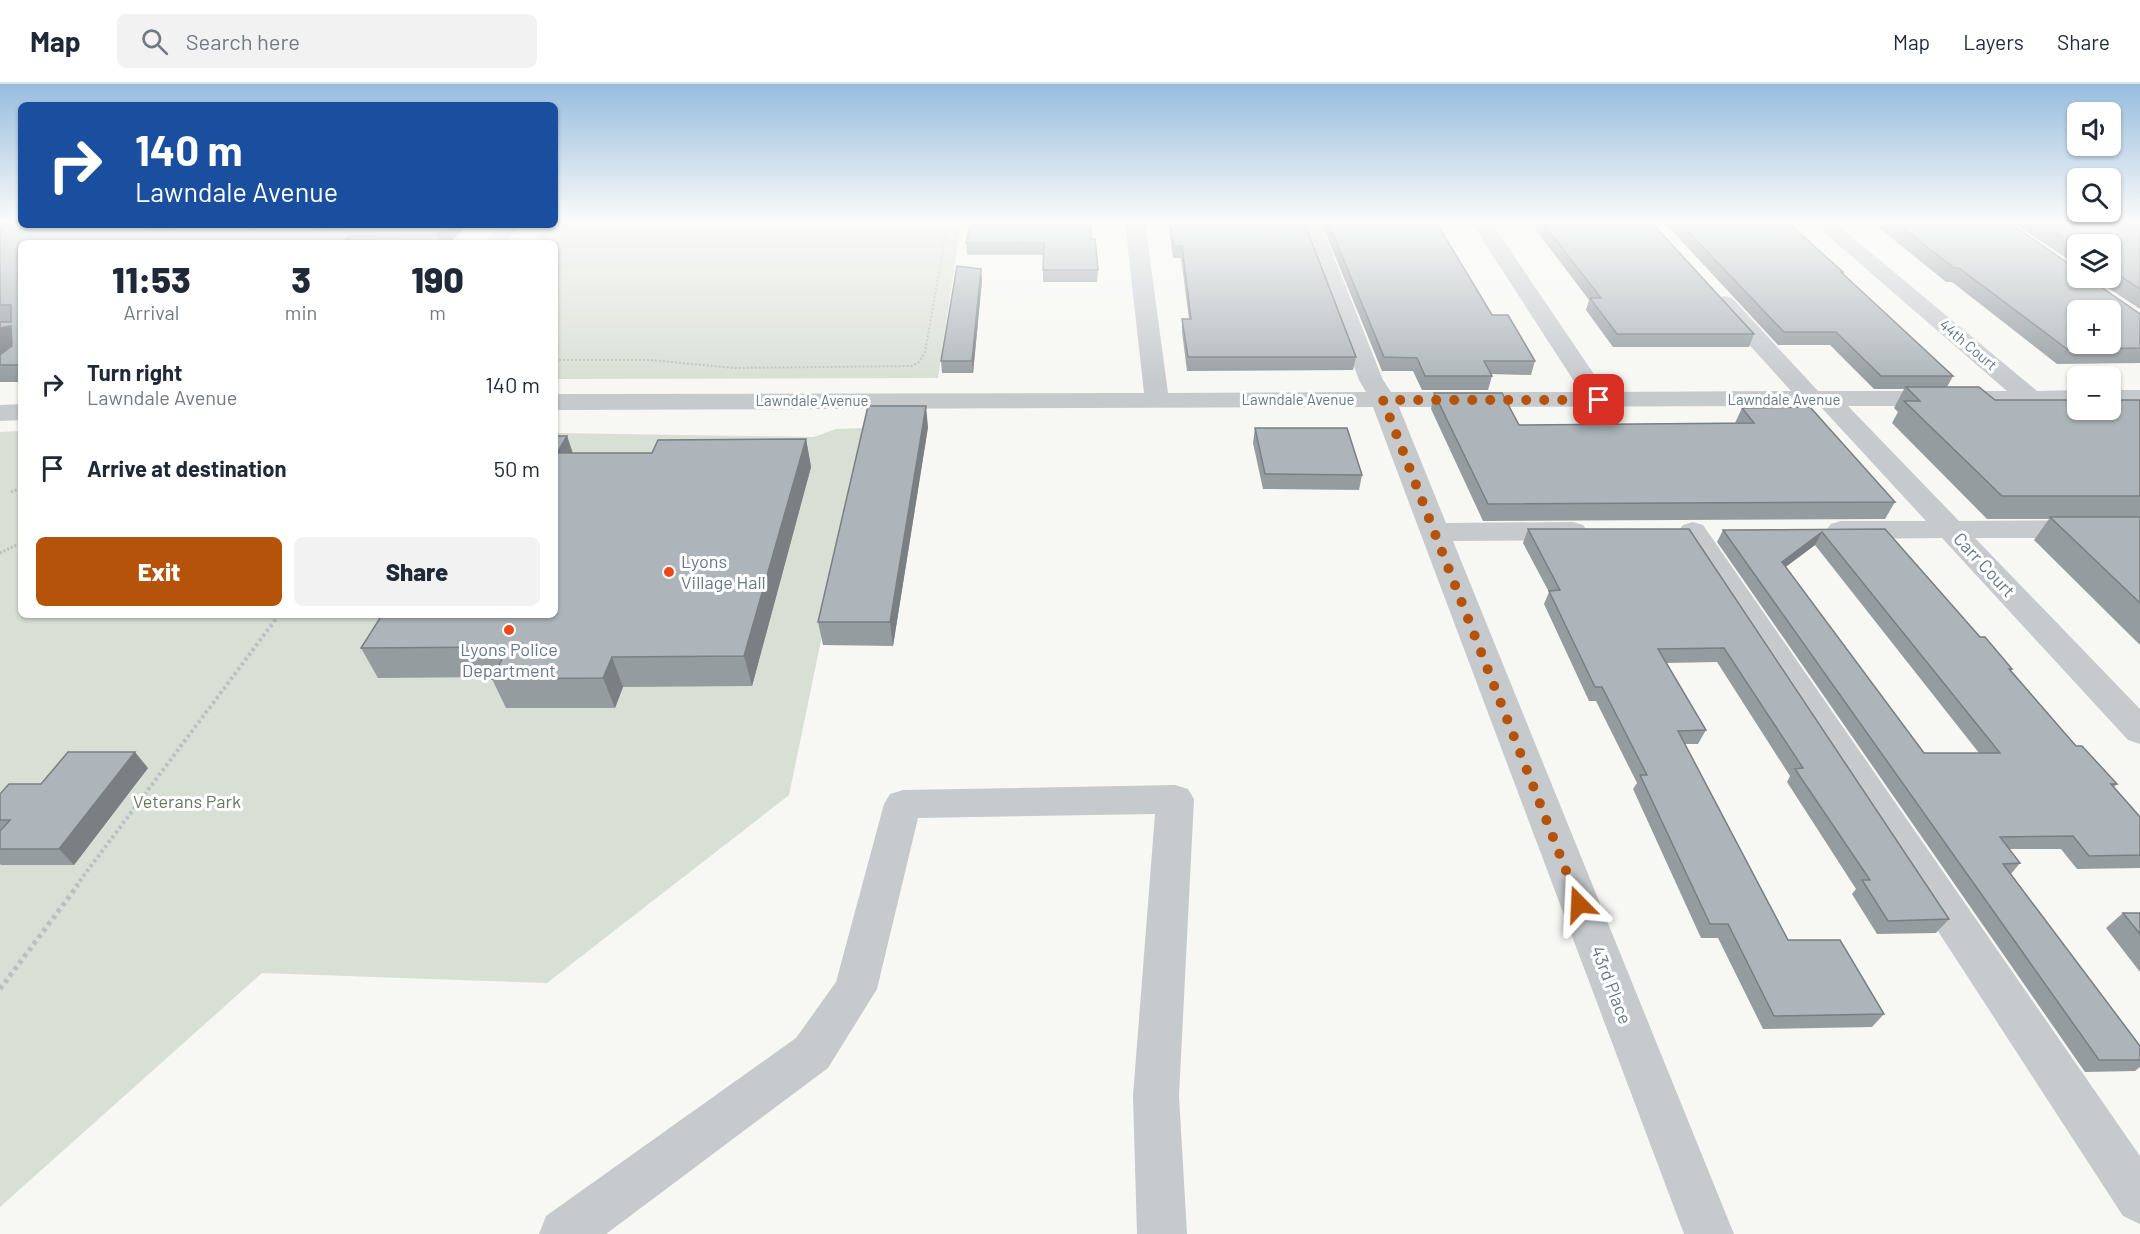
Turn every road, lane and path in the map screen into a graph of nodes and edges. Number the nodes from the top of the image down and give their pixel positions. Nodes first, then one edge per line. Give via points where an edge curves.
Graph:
1 (939, 276) edge
2 (1142, 276) edge
3 (1331, 276) edge
4 (1517, 276) edge
5 (1886, 276) edge
6 (1713, 291) edge
7 (558, 360) edge
8 (2031, 398) junction
9 (2067, 398) edge
10 (2121, 398) edge
11 (2140, 398) edge
12 (1383, 400) junction
13 (1599, 400) junction
14 (1820, 400) junction
15 (1157, 401) junction
16 (558, 402) edge
17 (18, 412) edge
18 (0, 413) edge
19 (18, 489) edge
20 (11, 492) dead end
21 (2140, 529) edge
22 (1809, 530) edge
23 (1950, 530) junction
24 (1602, 531) edge
25 (1697, 531) dead end
26 (1434, 532) junction
27 (18, 544) edge
28 (0, 553) edge
29 (277, 618) edge
30 (2140, 731) edge
31 (0, 989) edge
32 (2140, 1199) edge
33 (564, 1234) edge
34 (1162, 1234) edge
35 (1708, 1234) edge

1 - 7 path via 925,352 912,366 734,368 651,360
2 - 15 street
3 - 12 street, 43rd Place via 1371,380
4 - 13 street
5 - 8 street, 44th Court
6 - 14 street, Carr Court
8 - 9 street, Lawndale Avenue
8 - 14 street, Lawndale Avenue
10 - 11 street
12 - 13 street, Lawndale Avenue
12 - 15 street, Lawndale Avenue
12 - 26 street, 43rd Place
13 - 14 street, Lawndale Avenue
14 - 23 street, Carr Court
15 - 16 street, Lawndale Avenue
17 - 18 street
19 - 20 path
21 - 23 street
22 - 23 street
23 - 30 street, Carr Court
24 - 26 street
25 - 32 street
26 - 35 street, 43rd Place
27 - 28 path
29 - 31 path
33 - 34 street via 812,1053 855,989 903,804 1175,799 1156,1096

